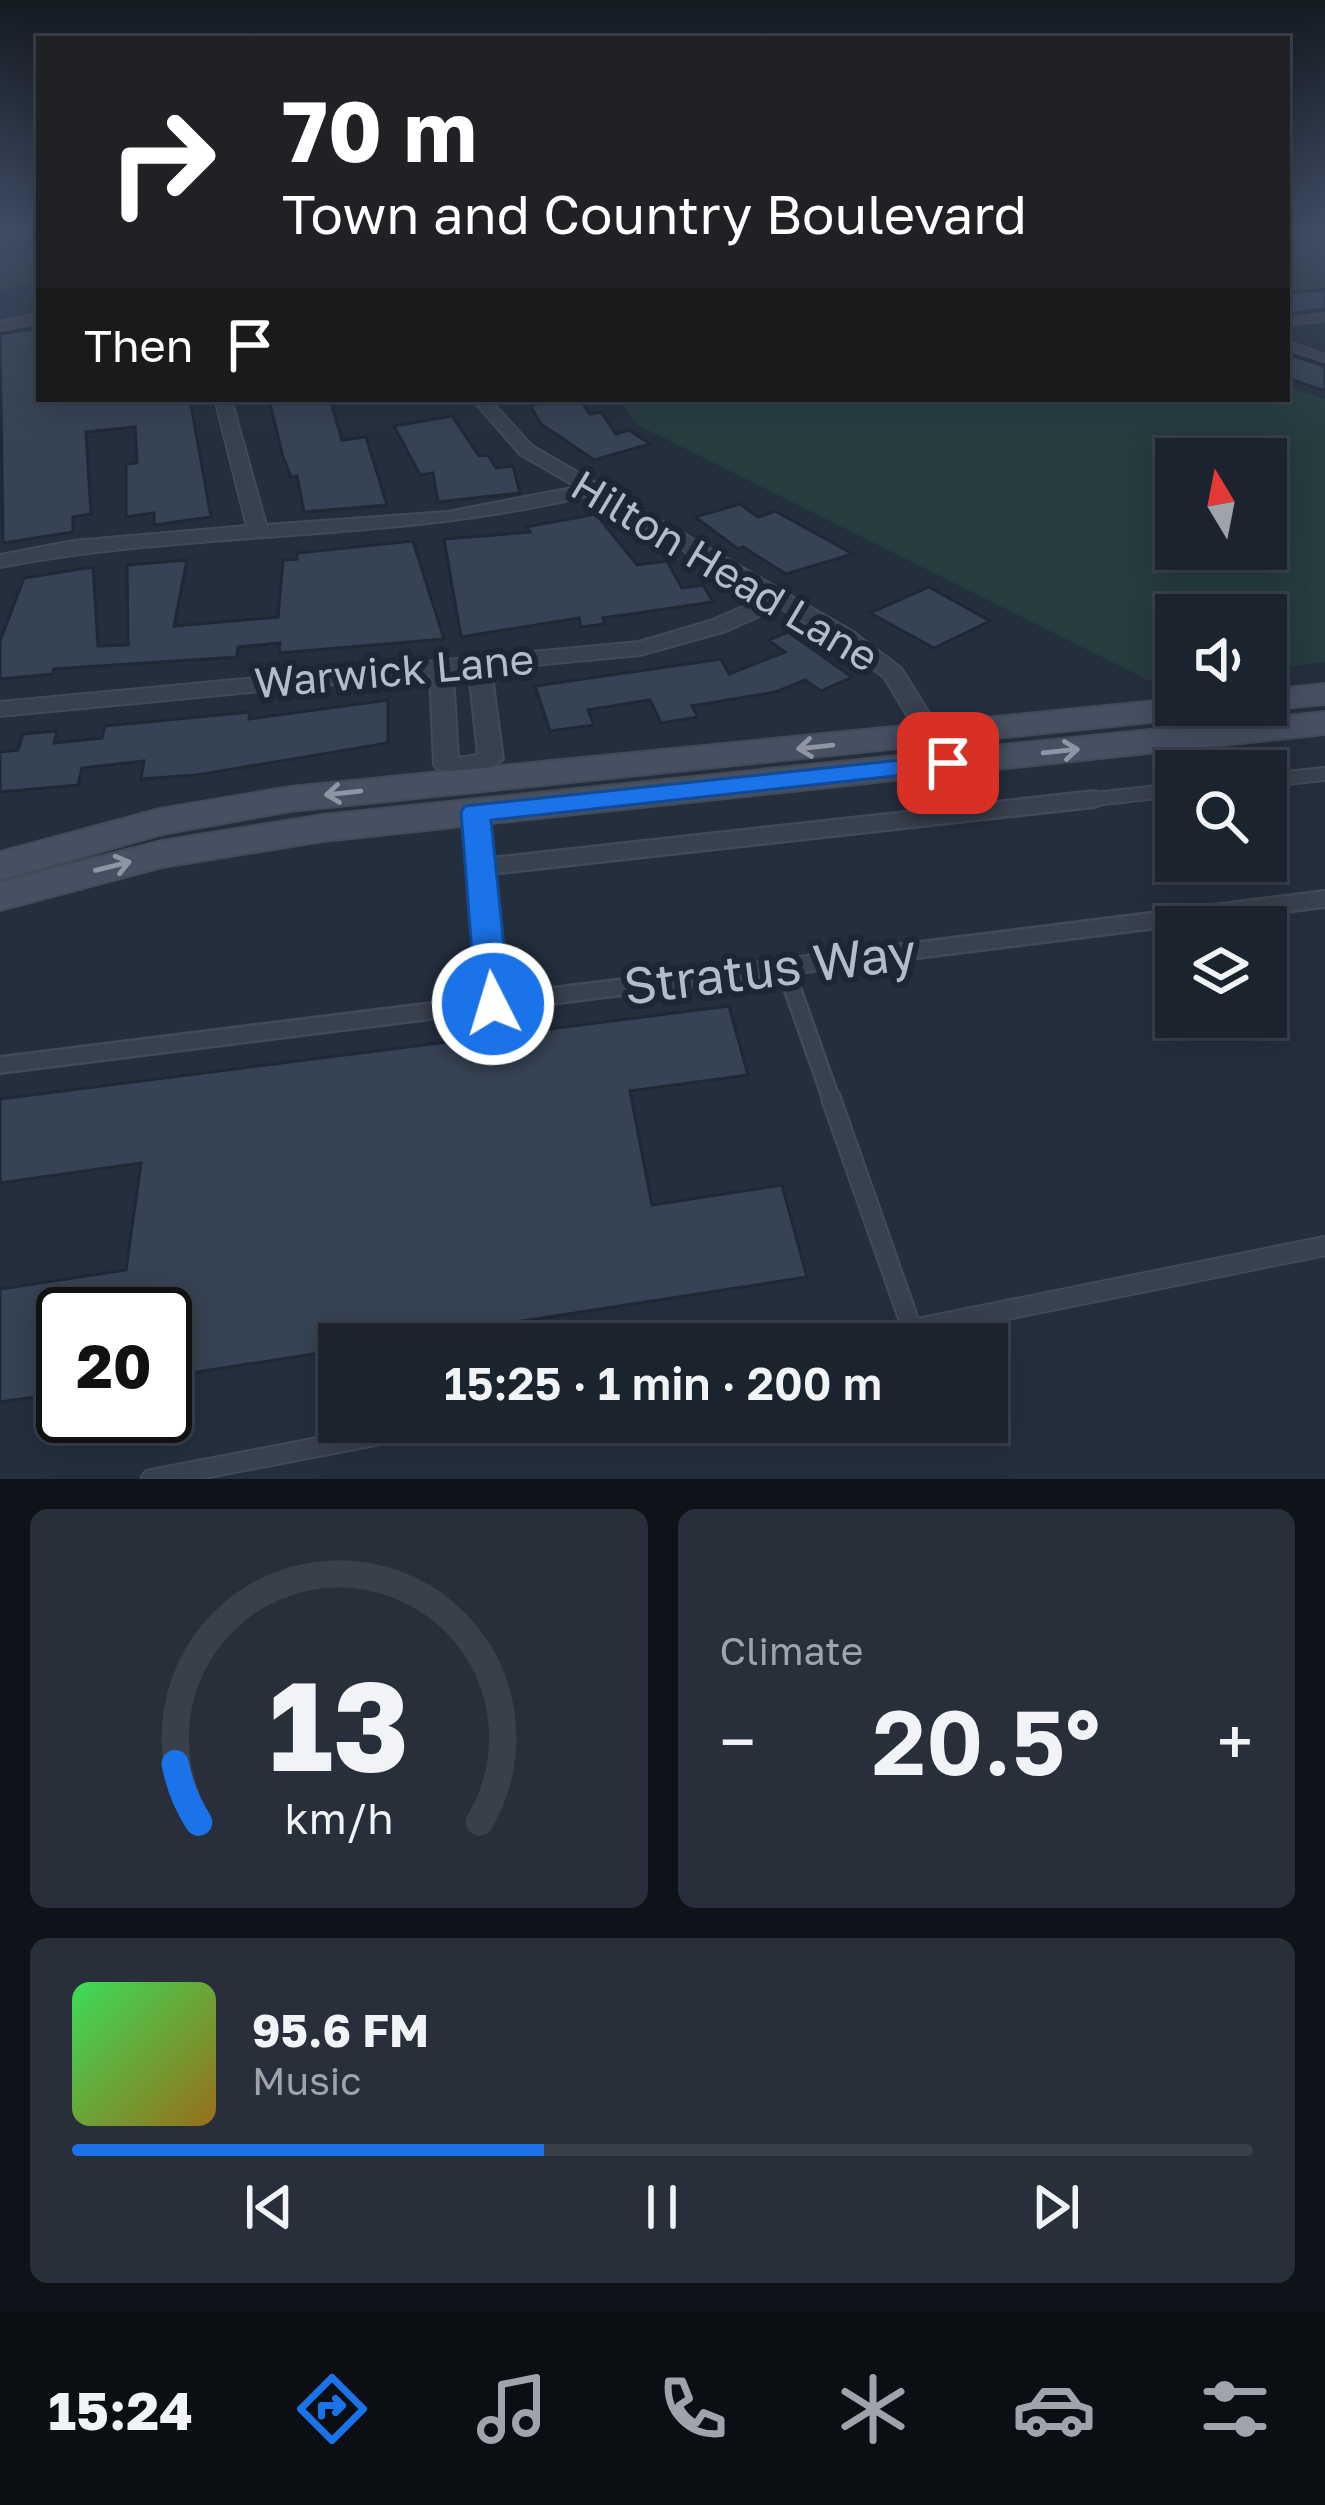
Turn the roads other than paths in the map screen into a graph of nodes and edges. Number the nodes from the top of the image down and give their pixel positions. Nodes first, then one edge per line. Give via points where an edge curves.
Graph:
1 (1325, 317) edge
2 (36, 319) edge
3 (1290, 322) edge
4 (0, 326) edge
5 (1290, 346) edge
6 (1325, 358) edge
7 (224, 402) edge
8 (483, 402) edge
9 (593, 489) junction
10 (258, 532) junction
11 (0, 561) edge
12 (781, 599) junction
13 (479, 663) junction
14 (441, 667) junction
15 (1325, 694) edge
16 (1287, 698) edge
17 (0, 709) edge
18 (1155, 715) edge
19 (1325, 723) edge
20 (940, 749) junction
21 (1325, 774) edge
22 (1287, 779) edge
23 (472, 787) junction
24 (1155, 792) edge
25 (482, 867) junction
26 (4, 880) edge
27 (1325, 898) edge
28 (785, 968) junction
29 (493, 1004) junction
30 (0, 1065) edge
31 (1325, 1246) edge
32 (910, 1323) edge
33 (946, 1323) edge
34 (339, 1443) edge
35 (151, 1479) edge

1 - 3 lane
2 - 4 street
5 - 6 lane
7 - 10 street
8 - 9 street, Hilton Head Lane via 526,450
9 - 10 street via 486,515
9 - 12 street, Hilton Head Lane
10 - 11 street
12 - 13 street, Warwick Lane via 640,648
12 - 20 street, Hilton Head Lane via 893,673
13 - 14 street, Warwick Lane
13 - 23 street via 491,759
14 - 17 street, Warwick Lane
14 - 23 street via 446,764
15 - 16 main road
18 - 20 main road
20 -> 19 main road
20 - 23 main road
21 - 22 lane
23 - 25 lane
23 - 26 main road
24 - 25 lane
25 - 29 lane
27 - 28 lane, Stratus Way
28 - 29 lane, Stratus Way
28 - 32 lane
29 - 30 lane, Stratus Way
31 - 33 lane
34 - 35 lane

